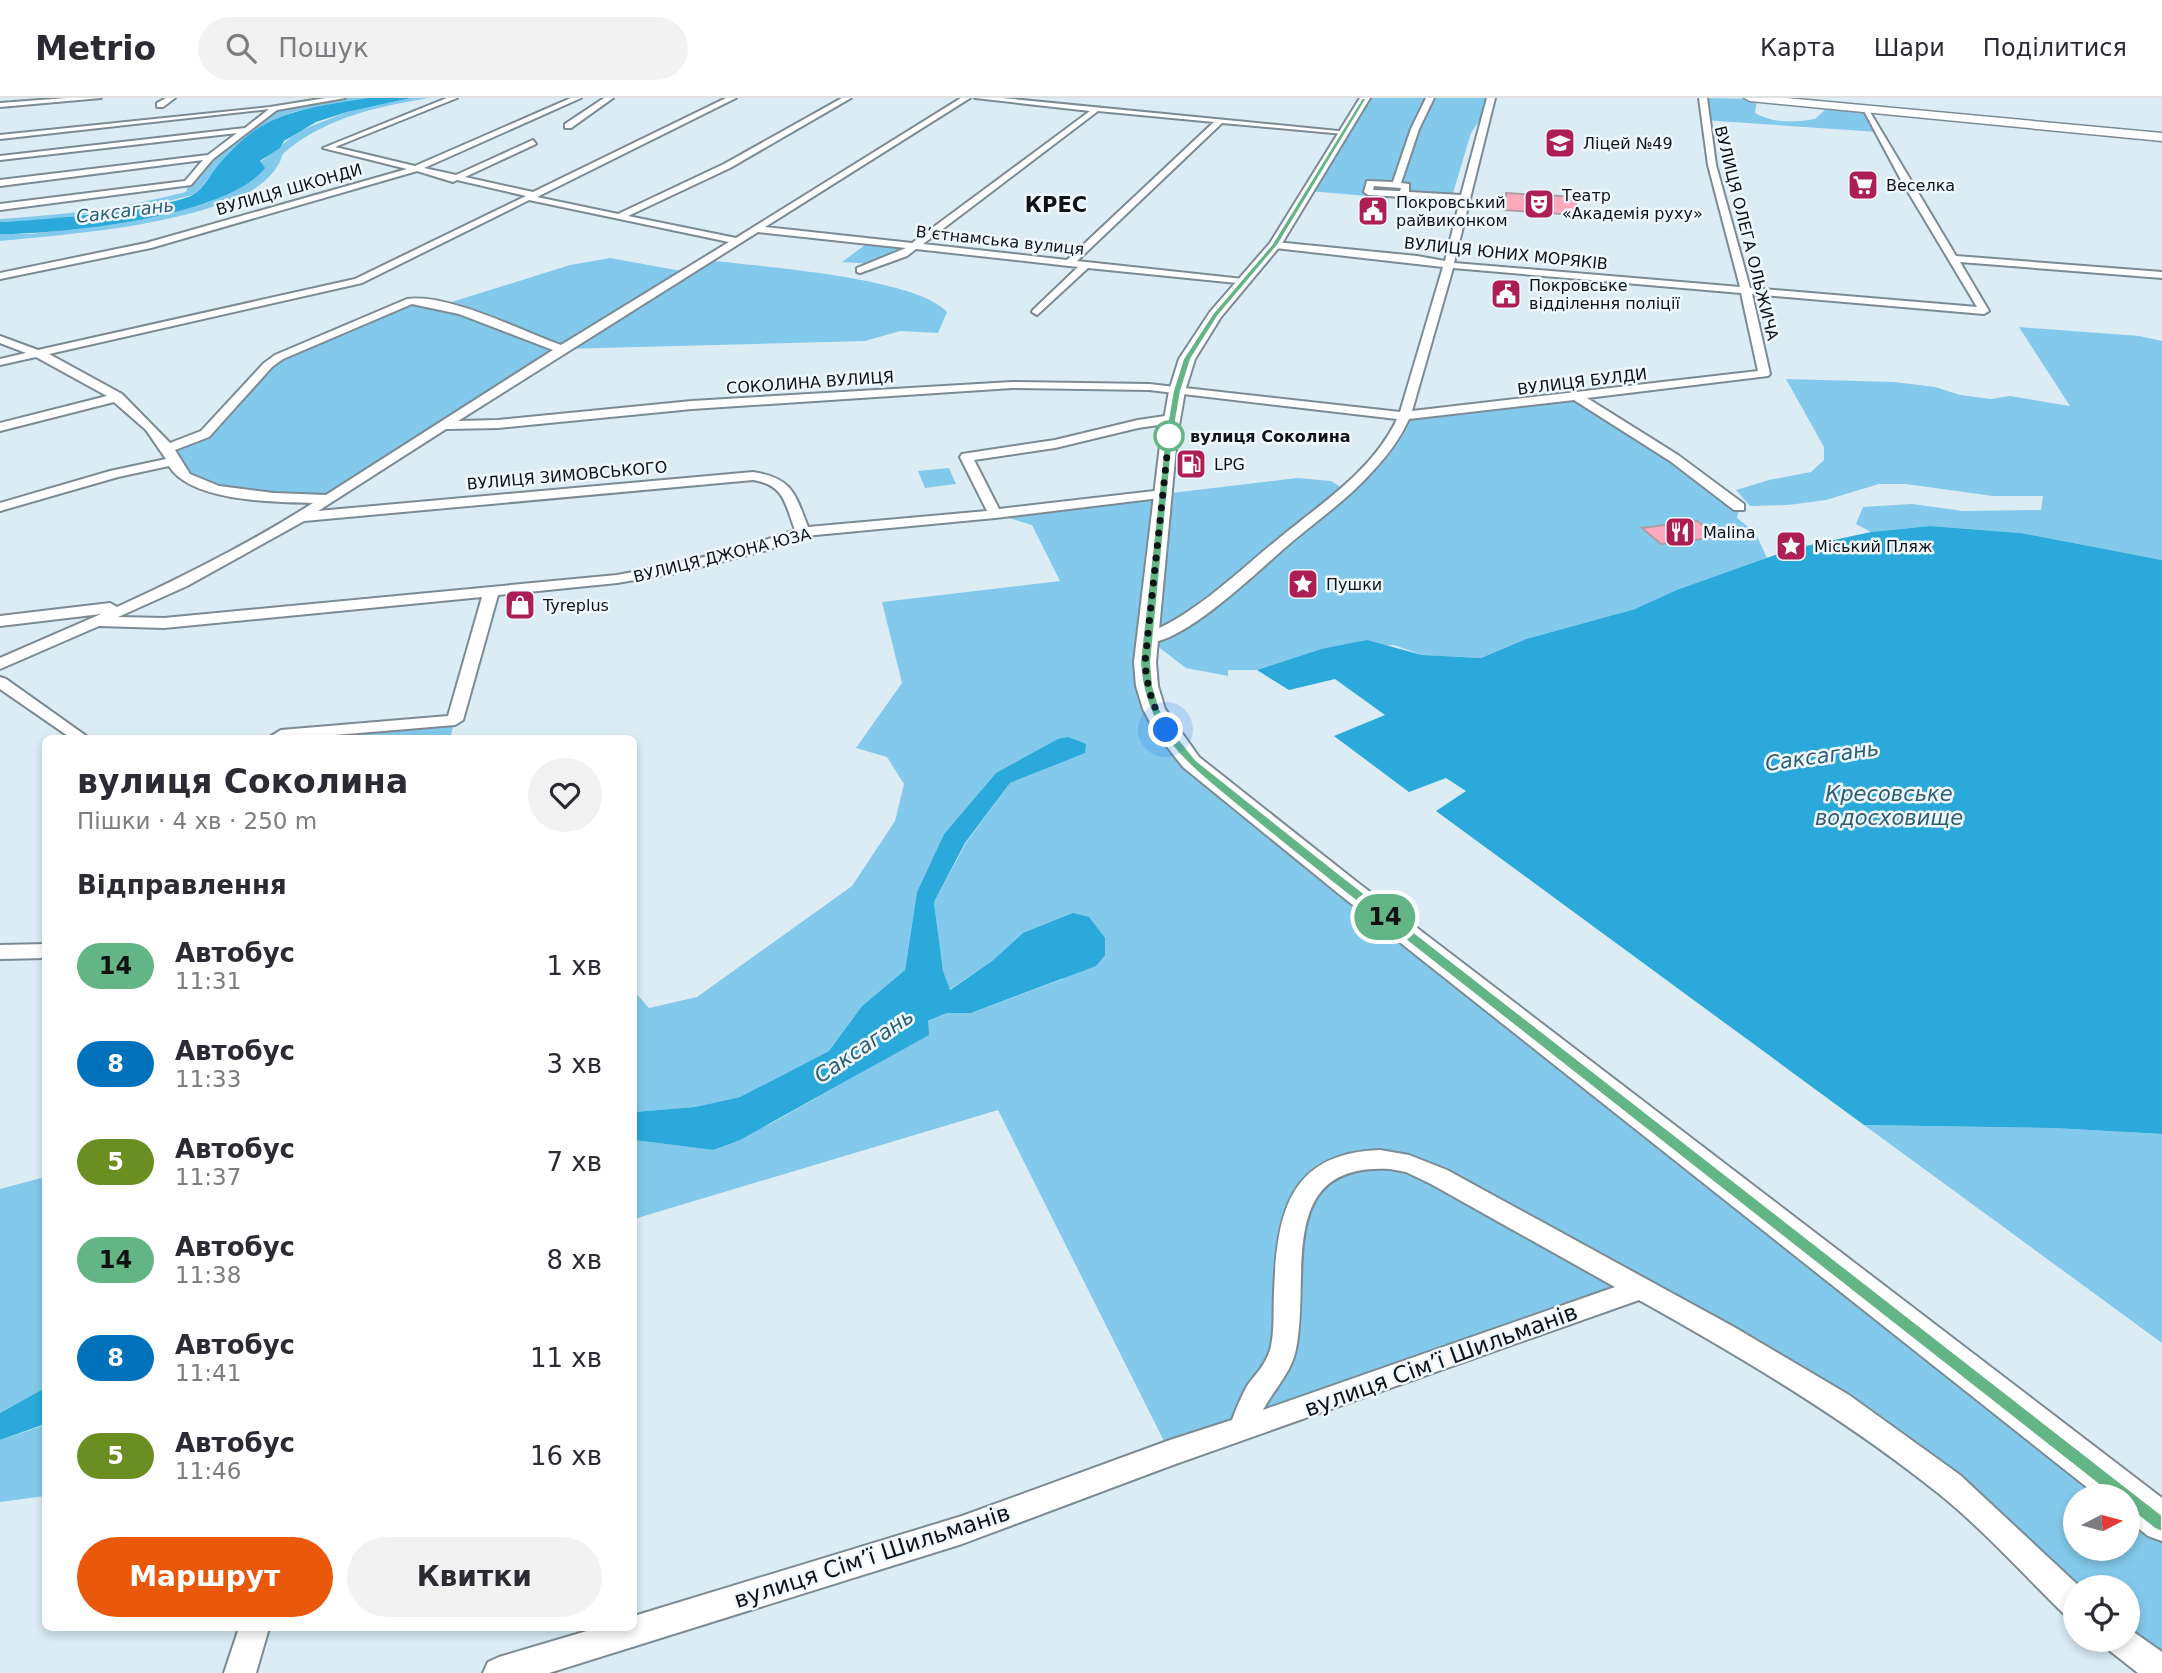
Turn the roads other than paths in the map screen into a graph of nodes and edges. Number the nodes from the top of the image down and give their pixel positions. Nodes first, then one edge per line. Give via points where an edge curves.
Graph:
1 (97, 98) edge
2 (171, 98) edge
3 (341, 98) edge
4 (453, 98) edge
5 (577, 98) edge
6 (609, 98) edge
7 (732, 98) edge
8 (847, 98) edge
9 (966, 98) edge
10 (979, 98) edge
11 (1365, 98) edge
12 (1430, 98) edge
13 (1491, 98) edge
14 (1703, 98) edge
15 (1750, 98) edge
16 (6, 103) edge
17 (268, 104) edge
18 (160, 105) dead end
19 (1867, 109) junction
20 (1095, 110) junction
21 (1220, 121) junction
22 (568, 126) dead end
23 (247, 130) junction
24 (1344, 132) junction
25 (0, 137) edge
26 (2162, 138) edge
27 (533, 142) dead end
28 (210, 157) junction
29 (0, 158) edge
30 (414, 169) junction
31 (453, 179) junction
32 (0, 183) edge
33 (1396, 185) junction
34 (1404, 194) junction
35 (532, 196) junction
36 (1464, 198) junction
37 (0, 207) edge
38 (618, 217) junction
39 (754, 229) junction
40 (737, 241) junction
41 (1275, 245) junction
42 (915, 247) junction
43 (1953, 259) junction
44 (1069, 263) junction
45 (1086, 265) junction
46 (1448, 265) junction
47 (860, 270) dead end
48 (2162, 275) edge
49 (0, 276) edge
50 (1243, 282) junction
51 (1746, 291) junction
52 (1037, 312) dead end
53 (0, 340) edge
54 (562, 349) junction
55 (36, 354) junction
56 (0, 362) edge
57 (1764, 374) joint
58 (1177, 391) junction
59 (117, 397) junction
60 (1579, 398) junction
61 (1404, 416) junction
62 (1172, 419) junction
63 (445, 425) junction
64 (0, 428) edge
65 (170, 455) junction
66 (1163, 494) junction
67 (327, 499) junction
68 (0, 507) edge
69 (1739, 507) dead end
70 (995, 514) junction
71 (301, 517) junction
72 (803, 532) junction
73 (491, 592) junction
74 (132, 605) junction
75 (0, 621) edge
76 (95, 621) junction
77 (1147, 639) junction
78 (0, 664) edge
79 (0, 682) edge
80 (77, 735) edge
81 (281, 735) edge
82 (42, 951) edge
83 (0, 952) edge
84 (1639, 1289) junction
85 (1242, 1430) junction
86 (2162, 1522) edge
87 (2063, 1592) edge
88 (637, 1630) edge
89 (253, 1631) edge
90 (635, 1631) edge
91 (2136, 1652) edge
92 (2162, 1672) edge
93 (240, 1673) edge
94 (499, 1673) edge

1 - 16 street
2 - 18 street
3 - 17 street
4 - 30 street via 327,148
5 - 30 street, ВУЛИЦЯ ШКОНДИ
6 - 22 street
7 - 35 street
8 - 38 street via 727,166
9 - 39 street
10 - 20 street
11 - 24 main road
12 - 33 street
13 - 36 street
14 - 51 street, ВУЛИЦЯ ОЛЕГА ОЛЬЖИЧА via 1703,120 1717,183
15 - 19 main road
17 - 23 street
17 - 25 street
19 - 26 main road
19 - 43 street
20 - 21 street
20 - 42 street
21 - 24 street
21 - 44 street
23 - 28 street
23 - 29 street
24 - 41 main road
27 - 31 street
28 - 32 street
28 - 37 street via 188,183
30 - 31 street
30 - 49 street, ВУЛИЦЯ ШКОНДИ via 171,240
31 - 35 street
33 - 34 street via 1406,186
33 - 34 street via 1370,183 1368,192
34 - 36 street
35 - 38 street
35 - 55 street via 358,281
36 - 46 street
38 - 40 street
39 - 40 street
39 - 42 street, Вʼєтнамська вулиця
40 - 54 street
41 - 46 street, ВУЛИЦЯ ЮНИХ МОРЯКІВ
41 - 50 main road
42 - 44 street, Вʼєтнамська вулиця
42 - 47 street
43 - 48 street
43 - 51 street, ВУЛИЦЯ ЮНИХ МОРЯКІВ via 1984,311
44 - 45 street, Вʼєтнамська вулиця
45 - 50 street, Вʼєтнамська вулиця
45 - 52 street
46 - 51 street, ВУЛИЦЯ ЮНИХ МОРЯКІВ
46 - 61 street
50 - 58 main road via 1202,333
51 - 57 street, ВУЛИЦЯ ОЛЕГА ОЛЬЖИЧА
53 - 55 street
54 - 63 street
54 - 65 street via 442,305 411,301 279,357 205,434
55 - 56 street
55 - 59 street
57 - 60 street, ВУЛИЦЯ БУЛДИ
58 - 61 street, СОКОЛИНА ВУЛИЦЯ
58 - 62 main road
58 - 63 street, СОКОЛИНА ВУЛИЦЯ via 1125,386 973,387
59 - 64 street
59 - 65 street via 144,421
60 - 61 street, ВУЛИЦЯ БУЛДИ
60 - 69 street via 1674,458
61 - 77 street via 1381,453 1334,503 1203,613
62 - 66 main road
62 - 70 street via 1045,446 966,457
63 - 67 street
65 - 67 street via 182,475 201,484 265,498
65 - 68 street
66 - 70 street, ВУЛИЦЯ ДЖОНА ЮЗА
66 - 77 main road
67 - 71 street
70 - 72 street, ВУЛИЦЯ ДЖОНА ЮЗА
71 - 72 street, ВУЛИЦЯ ЗИМОВСЬКОГО via 753,475 773,477 782,484
71 - 74 street via 235,556
72 - 73 street, ВУЛИЦЯ ДЖОНА ЮЗА via 676,569
73 - 76 street, ВУЛИЦЯ ДЖОНА ЮЗА via 164,623
73 - 81 street via 455,720
74 - 75 street
74 - 76 street
76 - 78 street
77 - 86 main road via 1147,686 1154,709 1191,762
79 - 80 street
82 - 83 street
84 - 85 street, вулиця Сімʼї Шильманів
84 - 85 street via 1413,1164 1376,1158 1342,1163 1306,1188 1296,1214 1286,1277 1284,1346 1252,1402
84 - 87 street via 1850,1411 1950,1485
85 - 88 street, вулиця Сімʼї Шильманів via 961,1530
89 - 93 street
90 - 94 street, вулиця Сімʼї Шильманів
91 - 92 street

